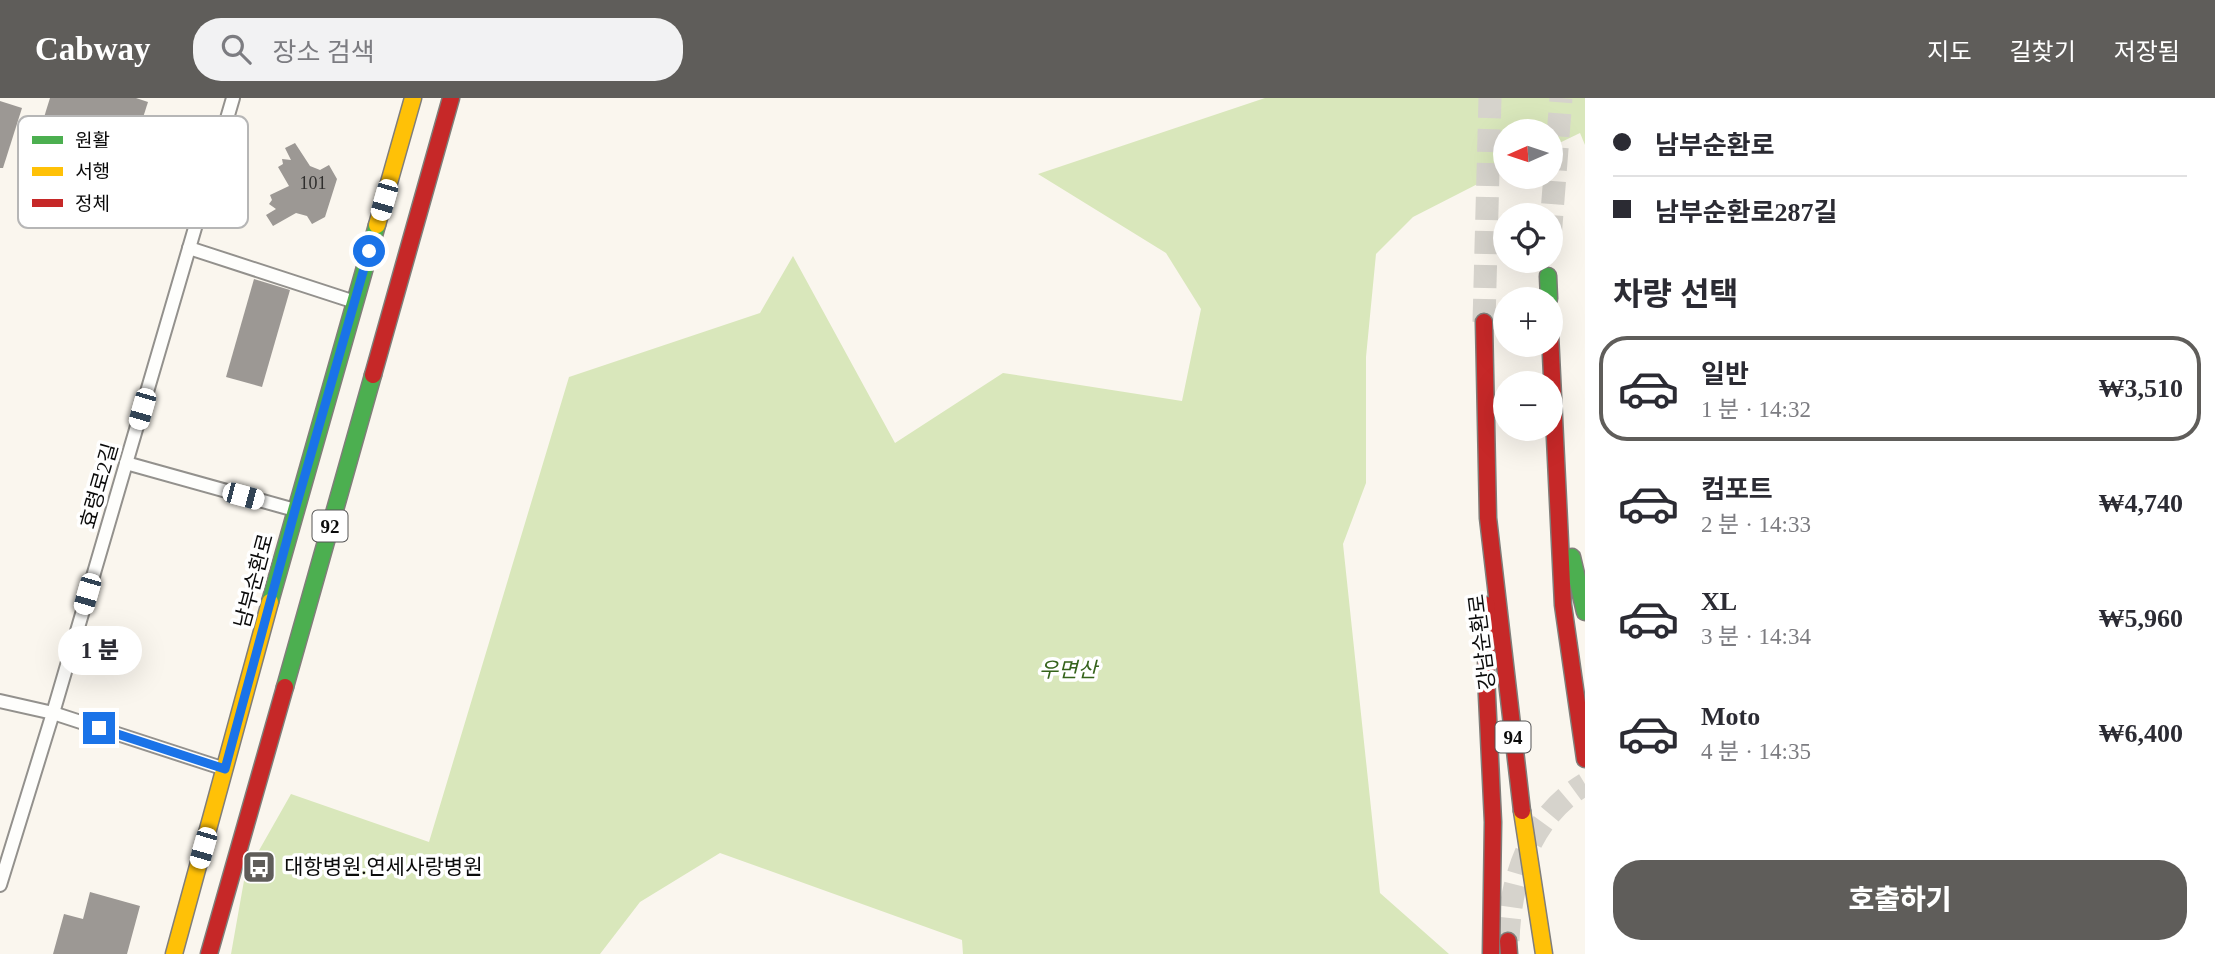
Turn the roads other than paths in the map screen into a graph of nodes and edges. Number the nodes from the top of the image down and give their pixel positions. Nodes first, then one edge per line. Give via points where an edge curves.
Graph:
1 (233, 98) edge
2 (413, 98) edge
3 (451, 98) edge
4 (228, 116) edge
5 (195, 228) edge
6 (189, 248) junction
7 (1548, 276) dead end
8 (1548, 287) edge
9 (355, 302) junction
10 (1484, 322) tunnel mouth
11 (1551, 357) edge
12 (126, 463) junction
13 (1558, 497) junction
14 (295, 510) junction
15 (1488, 518) junction
16 (1585, 612) edge
17 (0, 701) edge
18 (53, 713) junction
19 (1585, 760) edge
20 (225, 769) junction
21 (0, 885) edge
22 (174, 954) edge
23 (209, 954) edge
24 (1492, 954) edge
25 (1544, 954) edge

1 - 4 street, 효령로2길
2 - 9 main road, 남부순환로 / 92
3 - 23 main road, 92
5 - 6 street, 효령로2길
6 - 9 street
6 - 12 street, 효령로2길
7 - 8 main road
9 - 14 main road, 남부순환로 / 92
10 - 15 main road, 강남순환로 / 94
11 - 13 main road
12 - 14 street
12 - 18 street, 효령로2길
13 - 16 main road
13 - 19 main road via 1563,605
14 - 20 main road, 남부순환로 / 92
15 - 24 main road
15 - 25 main road, 강남순환로 / 94 via 1516,771
17 - 18 street
18 - 20 street
18 - 21 street, 효령로2길
20 - 22 main road, 남부순환로 / 92

